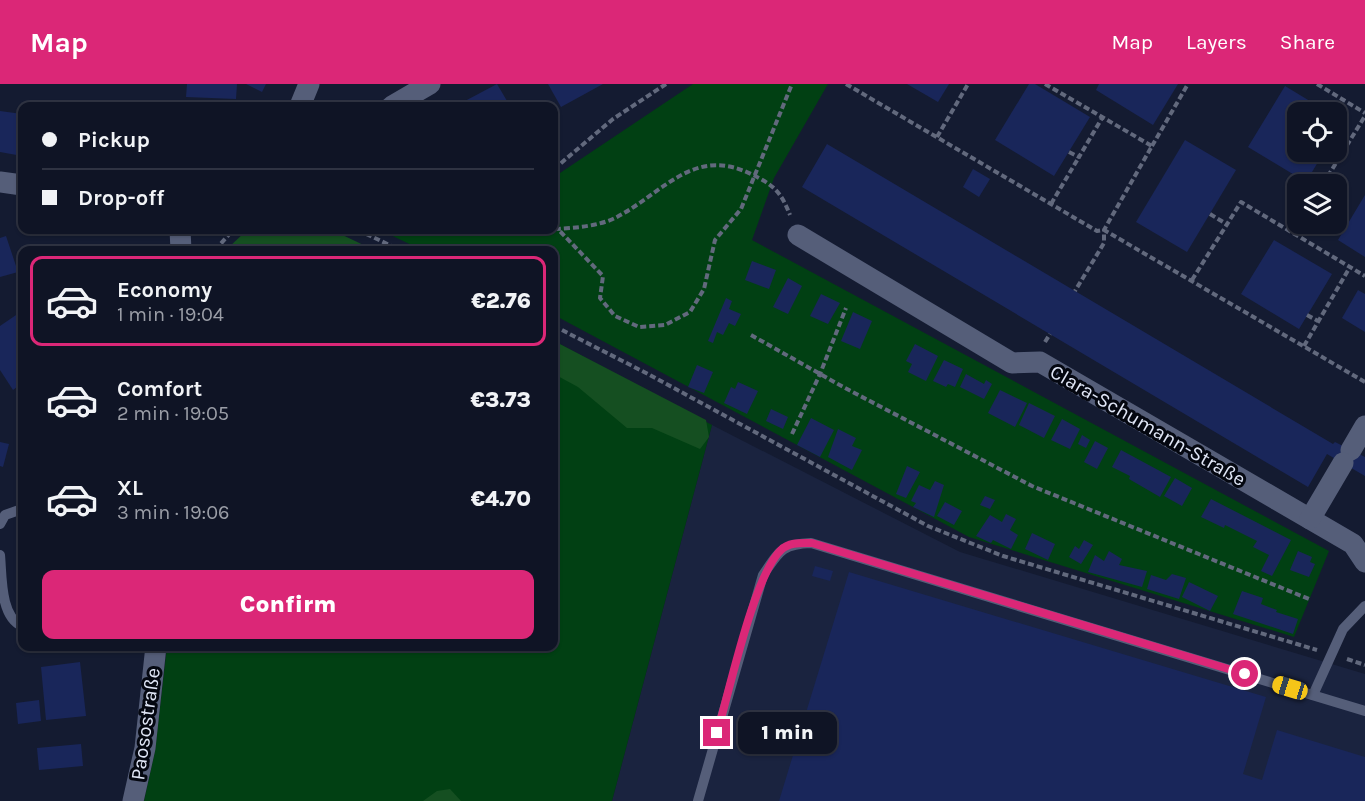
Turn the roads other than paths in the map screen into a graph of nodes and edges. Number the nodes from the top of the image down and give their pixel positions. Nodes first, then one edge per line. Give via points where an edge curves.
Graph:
1 (309, 84) edge
2 (430, 84) edge
3 (302, 102) edge
4 (399, 102) edge
5 (0, 182) edge
6 (18, 184) edge
7 (798, 235) road end
8 (1365, 426) edge
9 (18, 510) edge
10 (1311, 519) junction
11 (0, 524) edge
12 (0, 555) edge
13 (1365, 562) edge
14 (1365, 606) edge
15 (18, 624) edge
16 (155, 651) edge
17 (1313, 695) junction
18 (1365, 711) edge
19 (133, 801) edge
20 (698, 801) edge

1 - 3 street
2 - 4 street
5 - 6 street
7 - 10 street, Clara-Schumann-Straße via 1012,363 1040,362
8 - 10 street
9 - 11 lane via 5,515
10 - 13 street, Clara-Schumann-Straße via 1353,544
12 - 15 lane via 5,610
14 - 17 lane via 1343,629
16 - 19 street, Paosostraße via 145,748
17 - 18 lane
17 - 20 lane via 812,543 791,543 781,549 763,575

